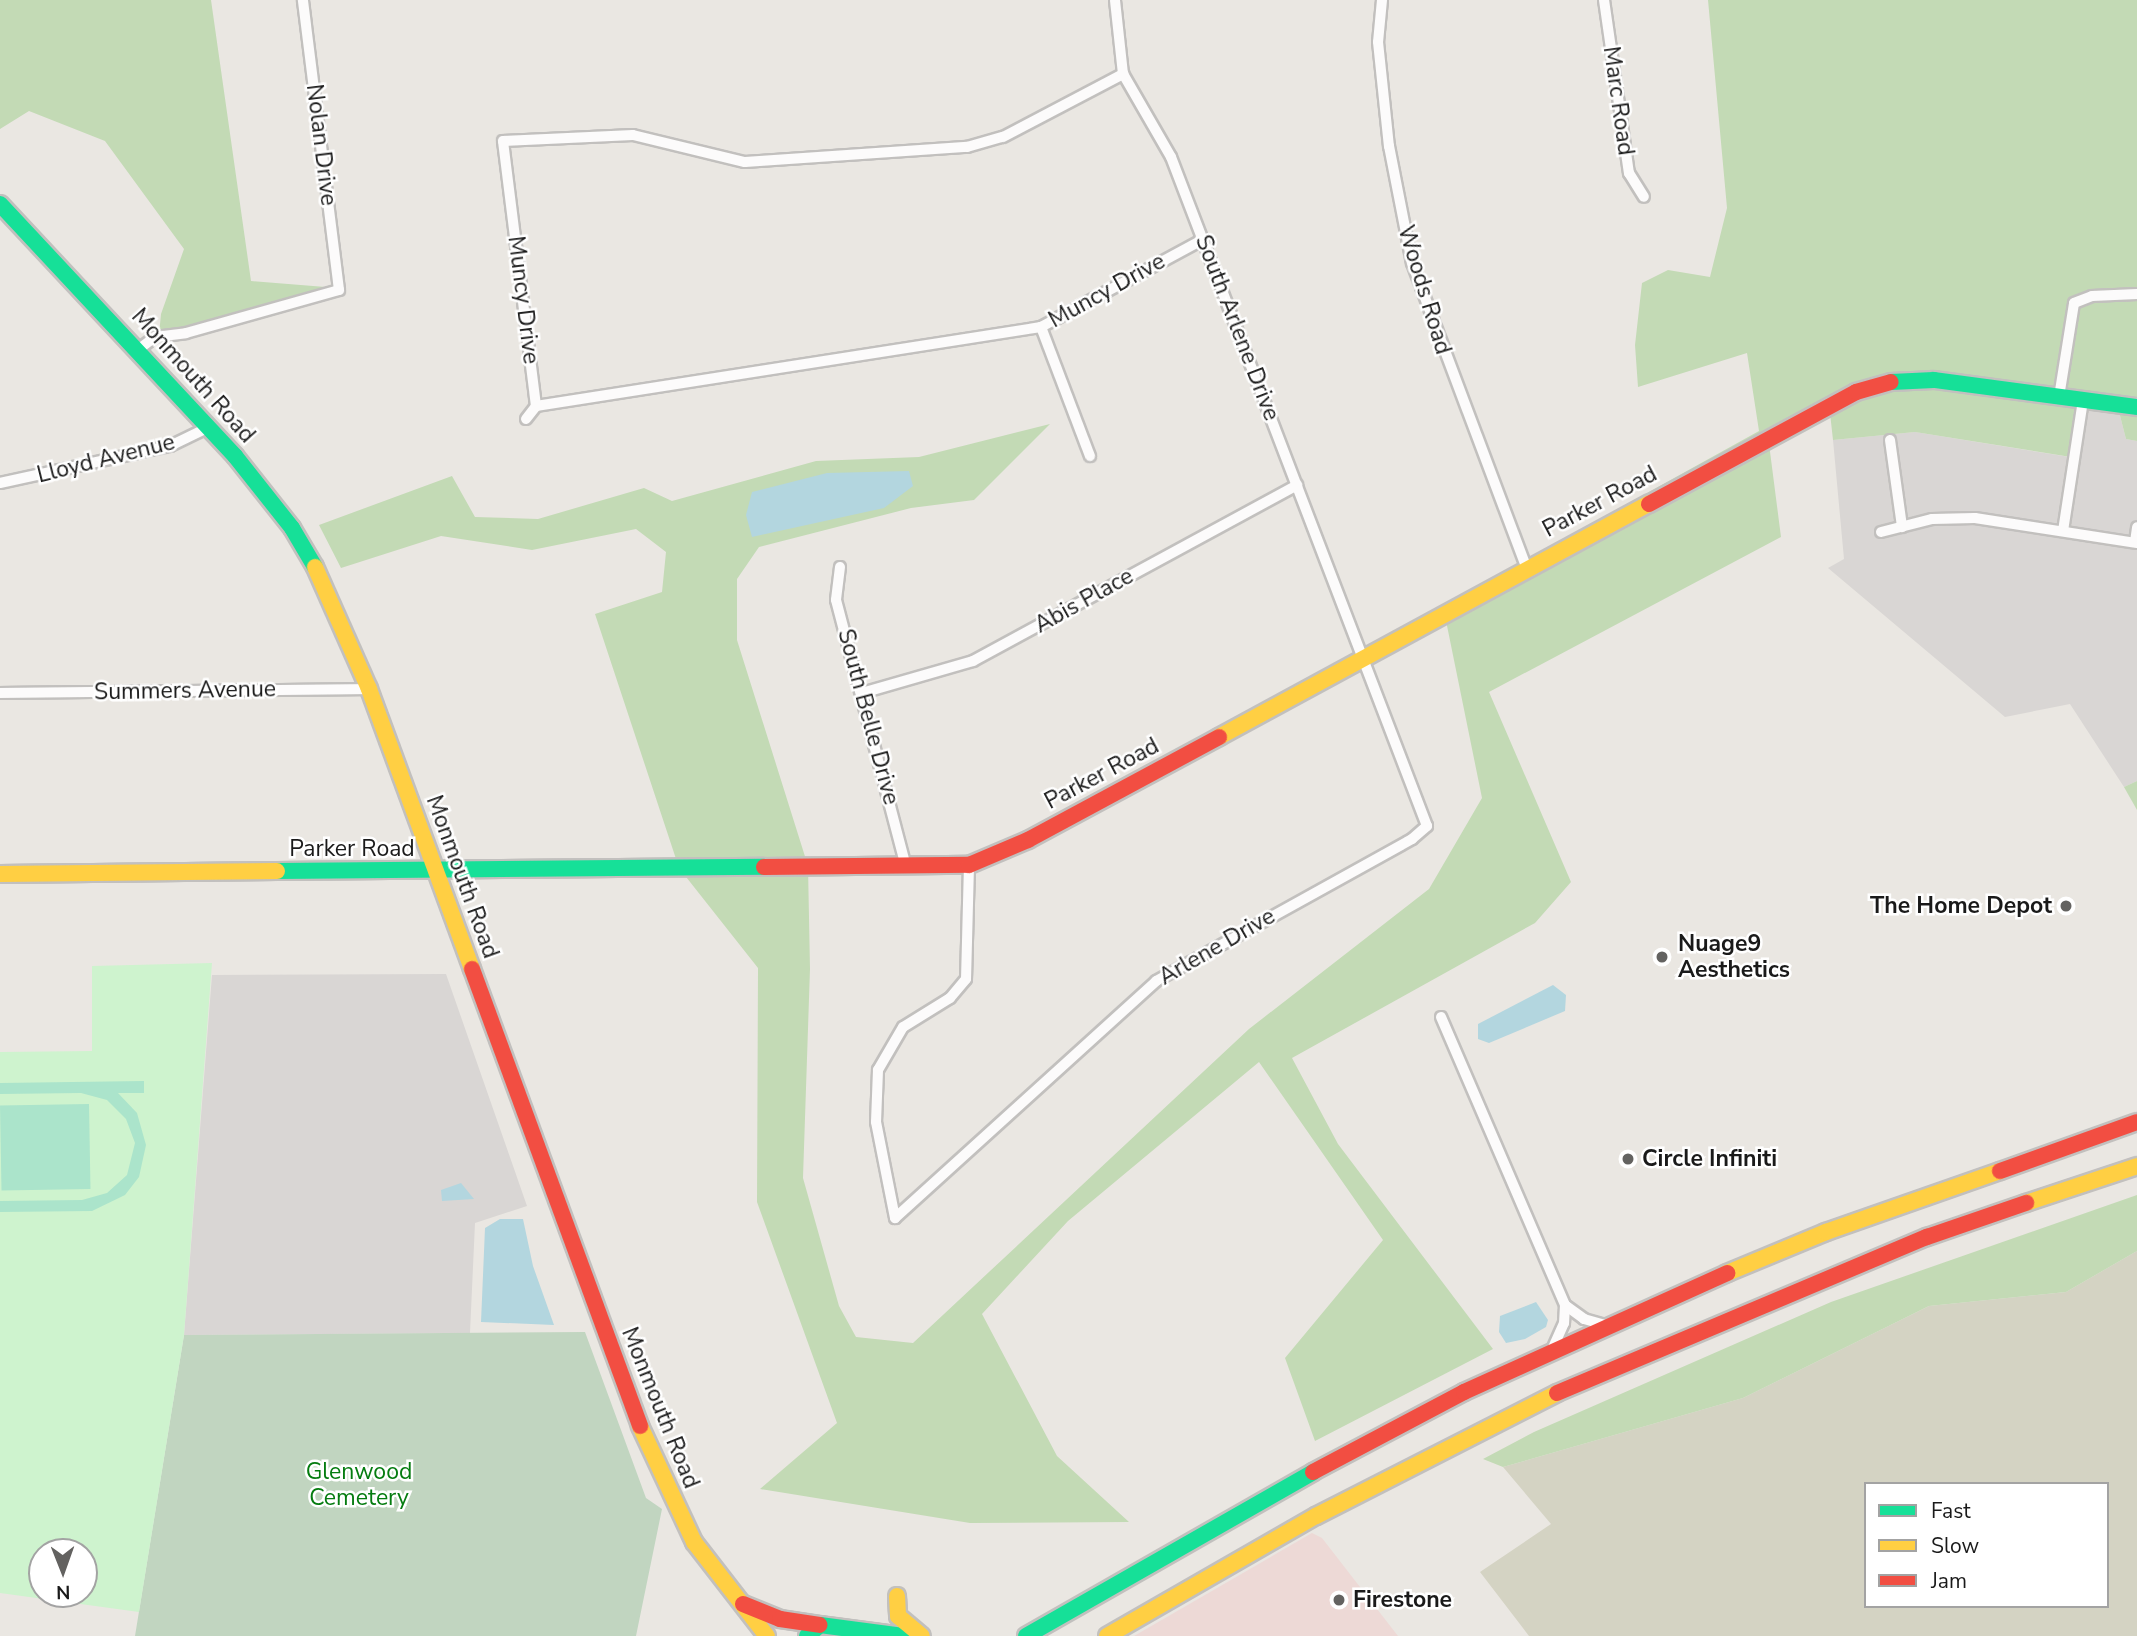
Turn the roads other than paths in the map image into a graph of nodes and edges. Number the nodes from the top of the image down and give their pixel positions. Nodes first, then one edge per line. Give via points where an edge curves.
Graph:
1 (303, 0) edge
2 (1115, 0) edge
3 (1382, 0) edge
4 (1604, 0) edge
5 (1123, 74) junction
6 (492, 133) dead end
7 (503, 141) junction
8 (1644, 197) dead end
9 (0, 204) edge
10 (1202, 240) junction
11 (2137, 294) edge
12 (1041, 327) junction
13 (139, 349) junction
14 (2059, 397) junction
15 (2083, 400) junction
16 (536, 406) junction
17 (2137, 407) edge
18 (526, 419) dead end
19 (209, 427) junction
20 (1890, 440) dead end
21 (1090, 456) dead end
22 (0, 483) edge
23 (1297, 485) junction
24 (1902, 527) junction
25 (2137, 527) edge
26 (2063, 530) junction
27 (1881, 532) dead end
28 (2136, 543) edge
29 (840, 567) dead end
30 (1526, 567) junction
31 (1363, 658) junction
32 (369, 689) junction
33 (0, 693) edge
34 (862, 693) junction
35 (969, 865) junction
36 (906, 866) junction
37 (436, 871) junction
38 (0, 874) edge
39 (1441, 1017) dead end
40 (2137, 1122) edge
41 (2137, 1166) edge
42 (1565, 1305) junction
43 (1608, 1326) junction
44 (1552, 1352) junction
45 (897, 1596) dead end
46 (743, 1604) junction
47 (813, 1631) edge
48 (1031, 1633) edge
49 (767, 1636) edge
50 (903, 1636) edge
51 (922, 1636) edge
52 (1009, 1636) edge
53 (1107, 1636) edge

1 - 13 street, Nolan Drive via 339,290 186,333 155,337
2 - 5 street, South Arlene Drive
3 - 30 street, Woods Road via 1378,42 1389,146 1412,263
4 - 8 street, Marc Road via 1629,173
5 - 7 street via 1003,138 967,147 744,162 634,135
5 - 10 street, South Arlene Drive via 1171,157
6 - 7 street
7 - 16 street, Muncy Drive
9 - 13 main road, Monmouth Road
10 - 12 street, Muncy Drive
10 - 23 street, South Arlene Drive
11 - 14 street via 2092,296 2074,303
12 - 16 street, Muncy Drive
12 - 21 street
13 - 19 main road, Monmouth Road
14 - 15 main road, Parker Road
14 - 30 main road, Parker Road via 1934,380 1863,389
15 - 17 main road, Parker Road
15 - 26 street
16 - 18 street
19 - 22 street, Lloyd Avenue via 170,446
19 - 32 main road, Monmouth Road via 292,528 338,612
20 - 24 street
23 - 31 street, South Arlene Drive
23 - 34 street, Abis Place via 973,661
24 - 26 street via 1932,519 1975,518
24 - 27 street
25 - 28 street
26 - 28 street
29 - 34 street, South Belle Drive via 836,600
30 - 31 main road, Parker Road
31 - 35 main road, Parker Road via 1028,840
31 - 35 street, Arlene Drive via 1424,811 1427,823 1423,832 1156,981 895,1219 876,1122 878,1070 903,1027 950,998 966,979
32 - 33 street, Summers Avenue
32 - 37 main road, Monmouth Road
34 - 36 street, South Belle Drive
35 - 36 main road, Parker Road
36 - 37 main road, Parker Road
37 - 38 main road, Parker Road
37 - 46 main road, Monmouth Road via 648,1449 694,1542
39 - 42 street
40 - 43 main road via 1826,1232
41 - 53 main road via 1905,1245 1574,1385 1316,1516
42 - 43 street via 1584,1319
42 - 44 street via 1564,1323
43 - 44 main road
44 - 48 main road via 1286,1485
45 - 51 main road via 898,1616
46 - 47 main road
46 - 49 main road, Monmouth Road
47 - 50 main road
48 - 52 main road

